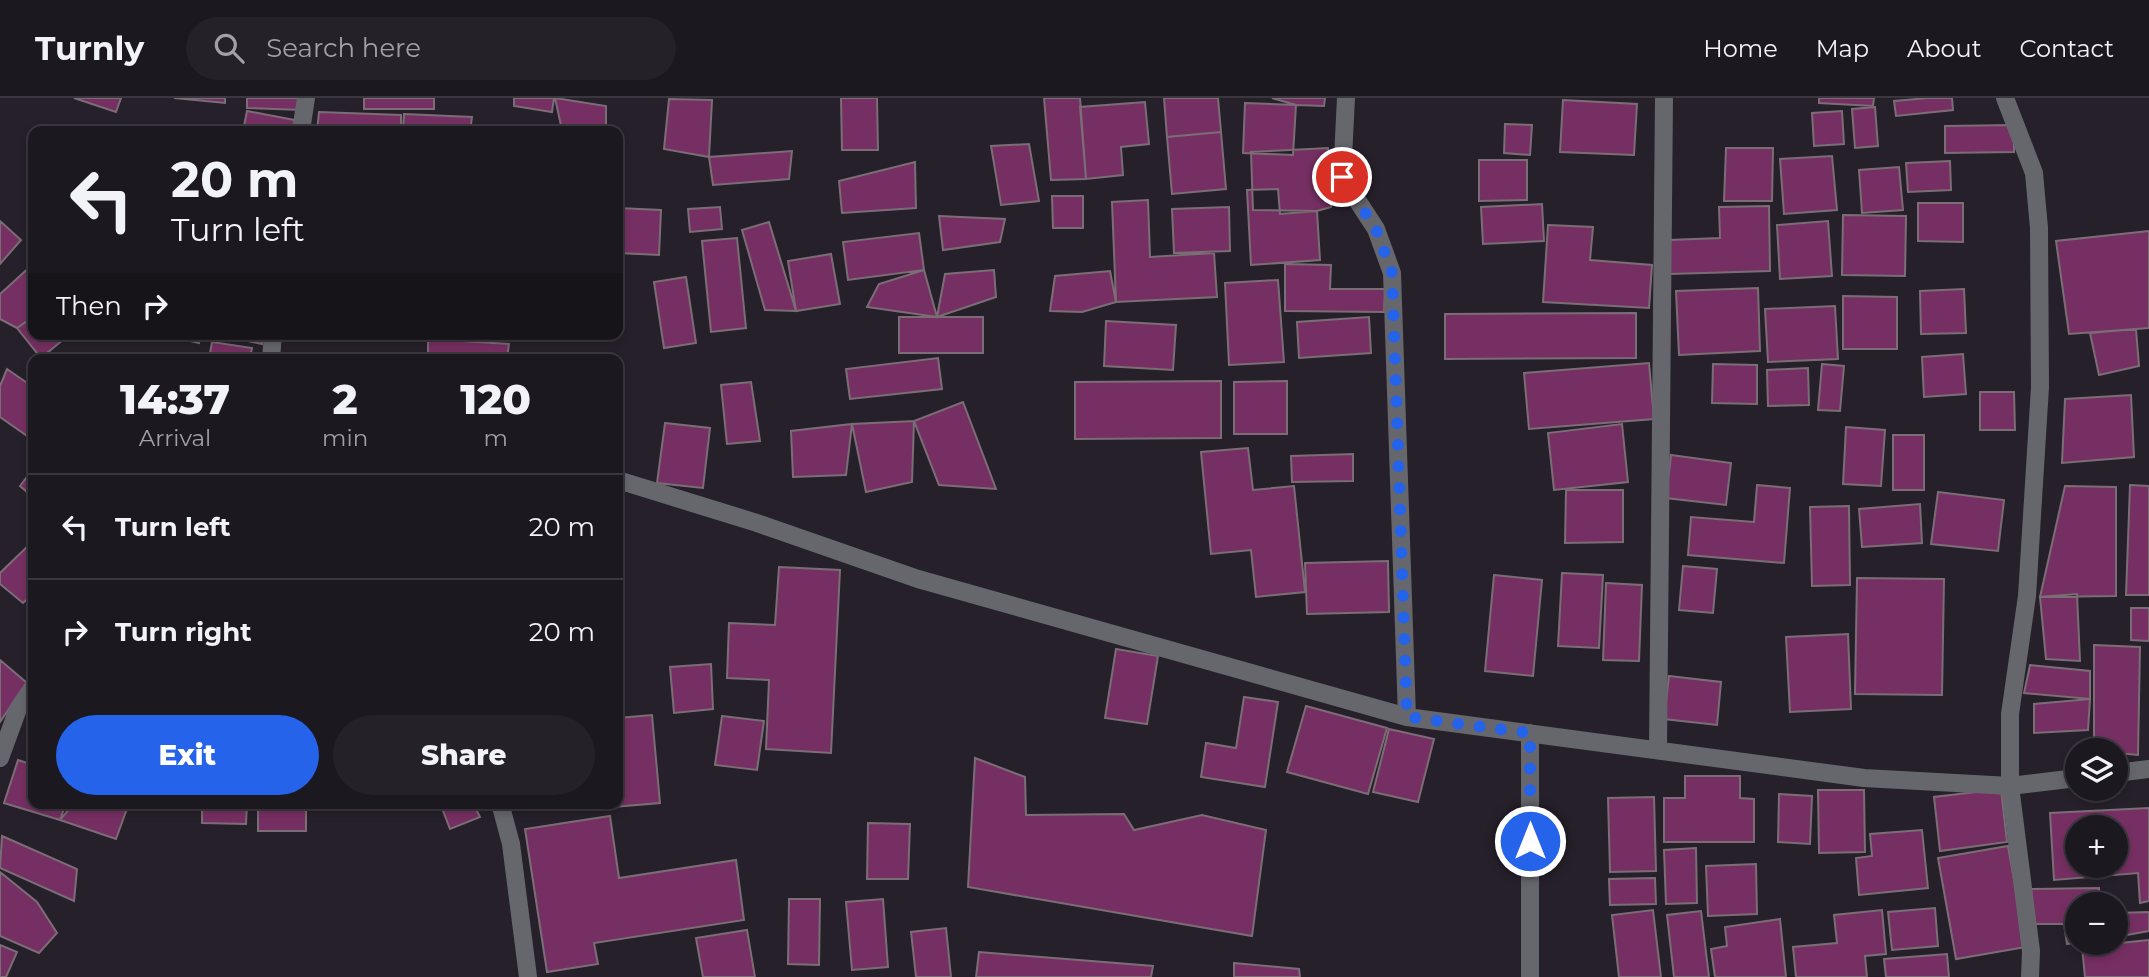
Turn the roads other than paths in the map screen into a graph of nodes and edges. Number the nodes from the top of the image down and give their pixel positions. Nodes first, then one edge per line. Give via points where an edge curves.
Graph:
1 (306, 98) edge
2 (1346, 98) edge
3 (1664, 98) edge
4 (2005, 98) edge
5 (302, 126) edge
6 (623, 482) edge
7 (28, 694) edge
8 (1407, 717) junction
9 (1530, 733) junction
10 (1658, 749) junction
11 (0, 758) edge
12 (2149, 769) edge
13 (2128, 772) edge
14 (2065, 779) edge
15 (2010, 786) junction
16 (501, 809) edge
17 (528, 977) edge
18 (1530, 977) edge
19 (2030, 977) edge

1 - 5 street
2 - 8 street via 1342,177 1376,229 1392,273
3 - 10 street
4 - 15 street via 2034,173 2039,228 2040,387 2027,596 2010,714
6 - 8 street via 918,579
7 - 11 street
8 - 9 street
9 - 10 street
9 - 18 street
10 - 15 street via 1864,778
12 - 13 street
14 - 15 street
15 - 19 street via 2031,951
16 - 17 street

